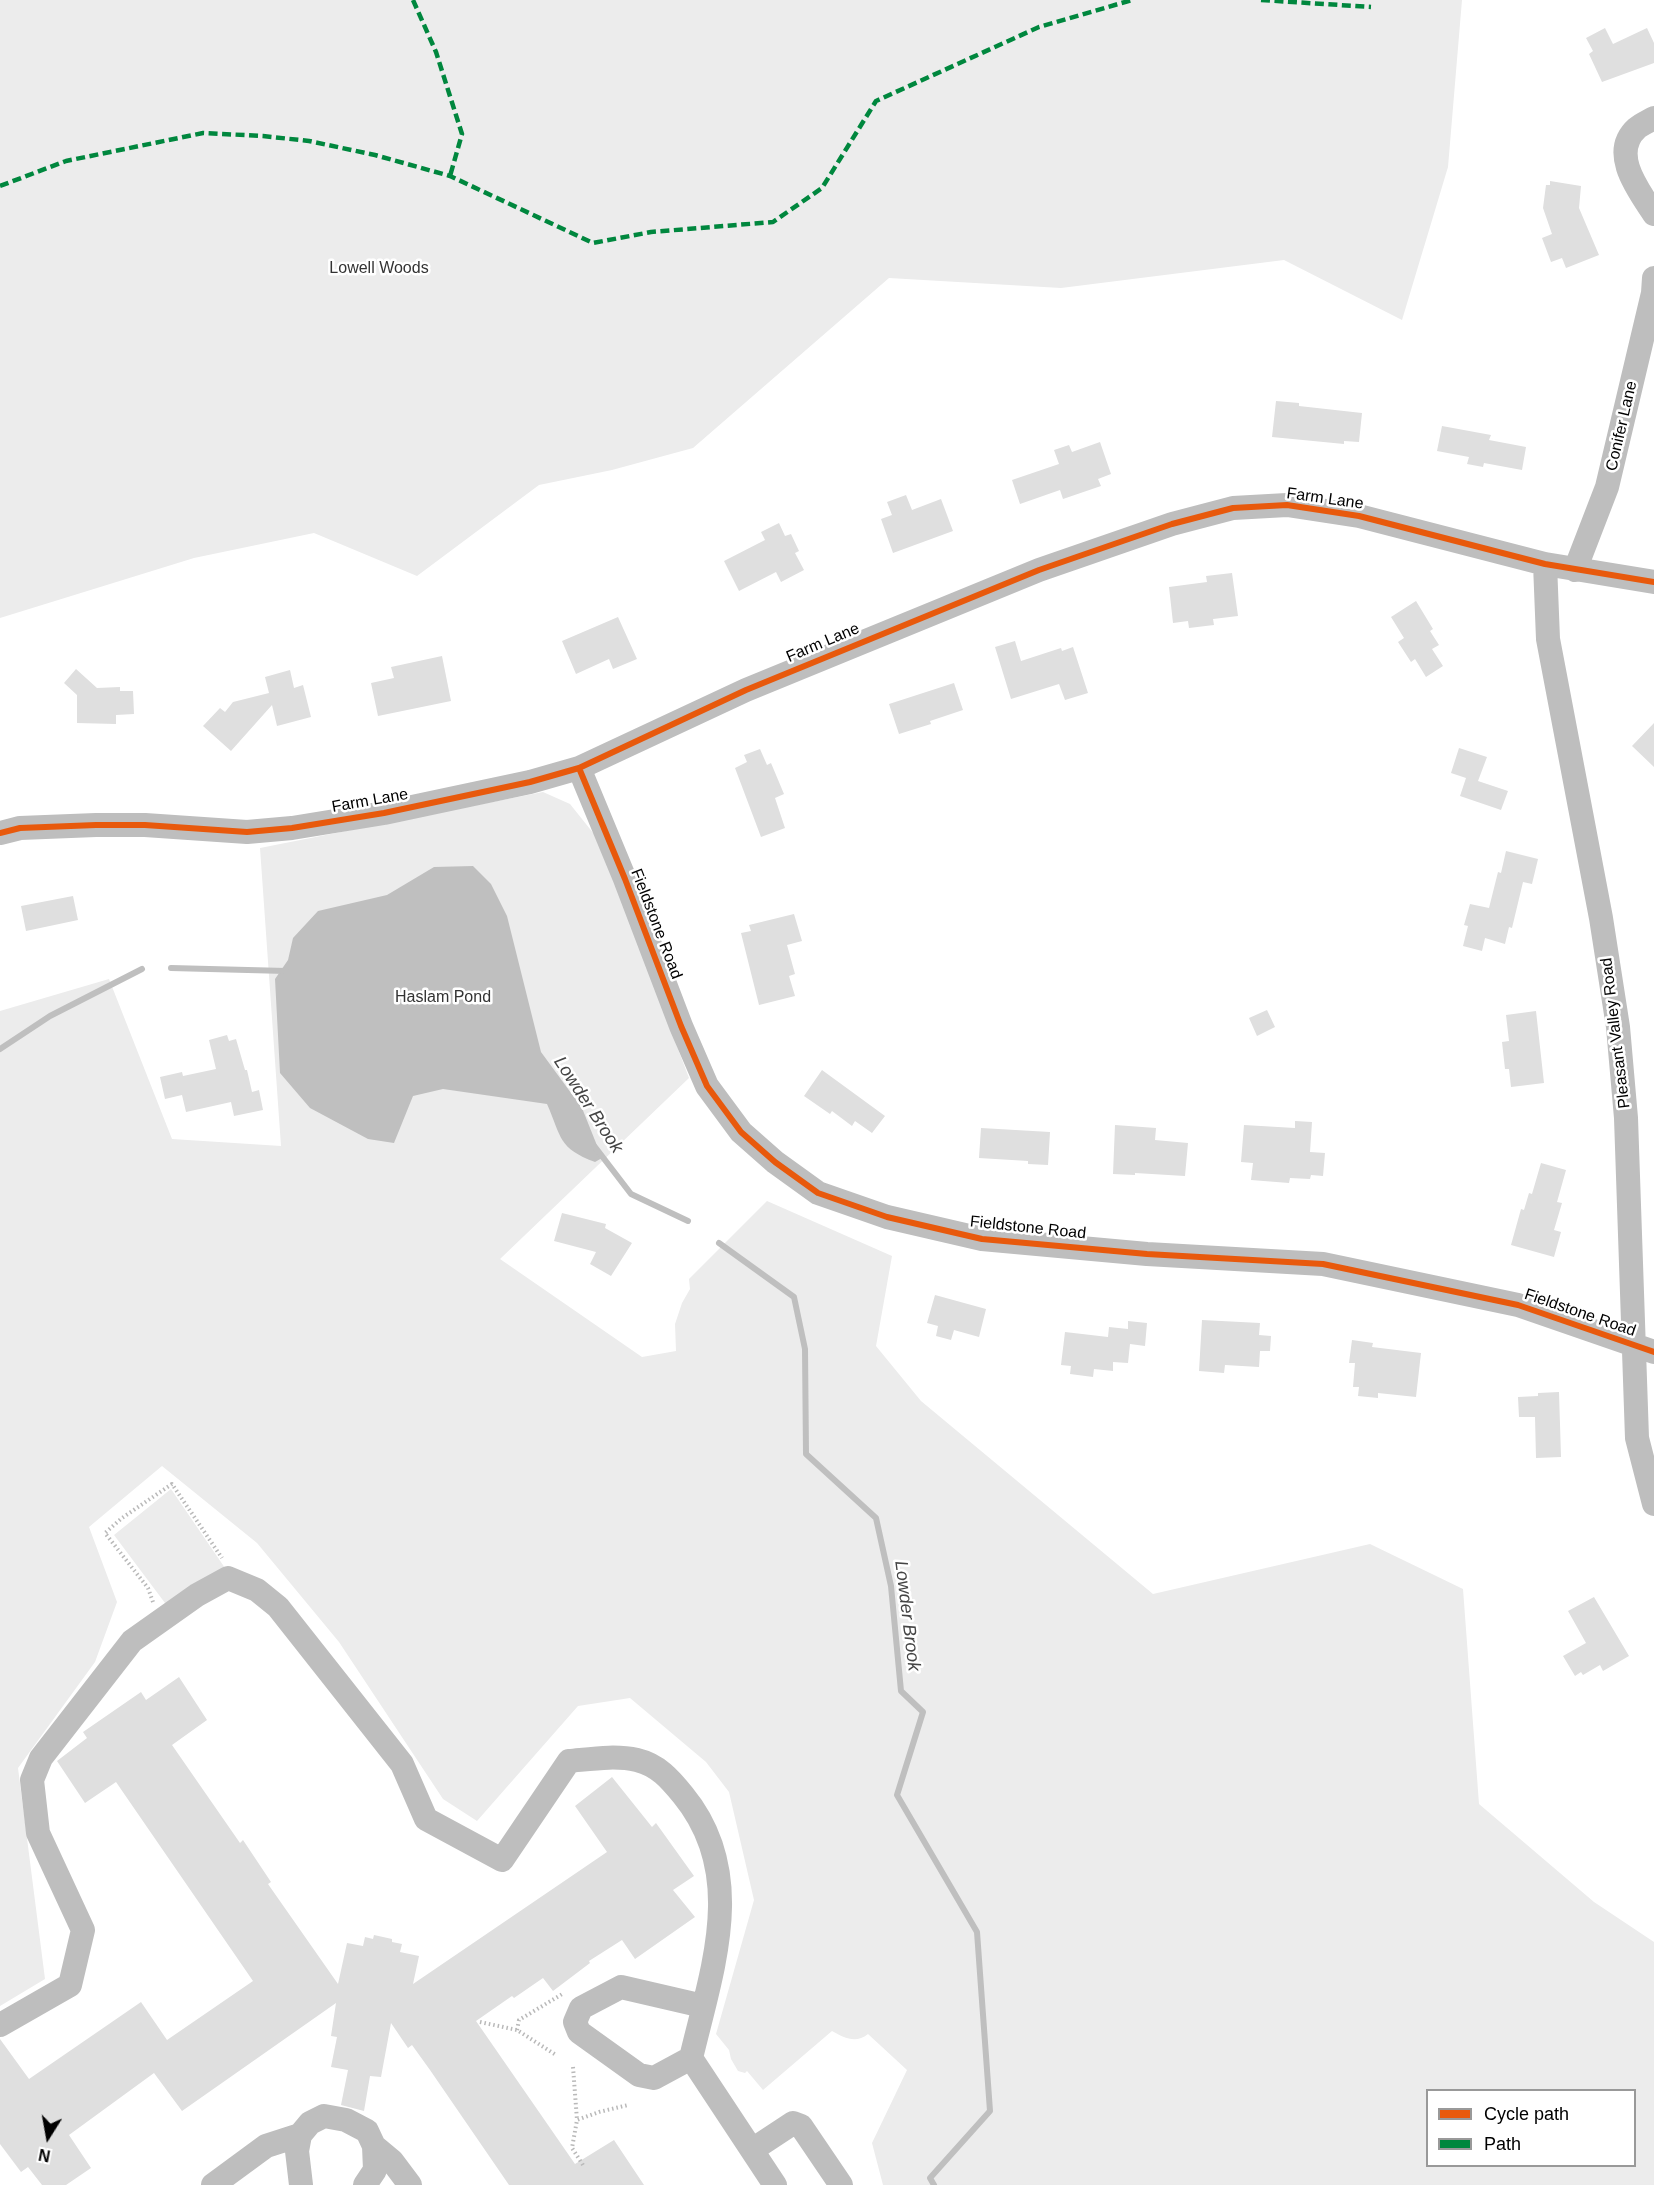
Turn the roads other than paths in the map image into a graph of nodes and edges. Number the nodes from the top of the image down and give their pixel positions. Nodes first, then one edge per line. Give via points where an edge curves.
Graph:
1 (1654, 118) edge
2 (1654, 214) edge
3 (1654, 278) edge
4 (1545, 564) junction
5 (1575, 570) junction
6 (1654, 582) edge
7 (579, 768) junction
8 (0, 833) edge
9 (1643, 1348) edge
10 (1654, 1504) edge
11 (703, 2006) junction
12 (0, 2025) edge
13 (691, 2058) junction
14 (300, 2135) junction
15 (374, 2146) junction
16 (752, 2150) junction
17 (213, 2185) edge
18 (301, 2185) edge
19 (365, 2185) edge
20 (410, 2185) edge
21 (775, 2185) edge
22 (841, 2185) edge

1 - 2 street via 1636,129 1625,148 1626,166
3 - 5 street, Conifer Lane via 1607,487
4 - 5 street, Farm Lane
4 - 7 street, Farm Lane via 1359,516 1287,505 1233,508 1172,524 1039,570 764,683
4 - 9 street, Pleasant Valley Road via 1548,639 1618,1027
5 - 6 street, Farm Lane
7 - 8 street, Farm Lane via 384,813 292,828 247,832 96,825 20,828
7 - 9 street, Fieldstone Road via 707,1086 741,1132 818,1193 887,1217 982,1239 1323,1264 1518,1305
9 - 10 street, Pleasant Valley Road via 1637,1438
11 - 12 street via 718,1947 720,1882 698,1813 671,1780 640,1760 622,1757 569,1761 502,1860 426,1820 402,1764 278,1607 257,1590 228,1578 196,1595 132,1641 41,1758 32,1780 38,1833 83,1930 70,1985
11 - 13 street
11 - 13 street via 621,1987 581,2008 575,2022 579,2032 639,2075 654,2078
13 - 16 street
14 - 15 street via 310,2123 324,2116 346,2120 367,2131
14 - 17 street via 266,2146
14 - 18 street via 297,2151
15 - 19 street via 375,2170
15 - 20 street
16 - 21 street
16 - 22 street via 793,2123 801,2126

